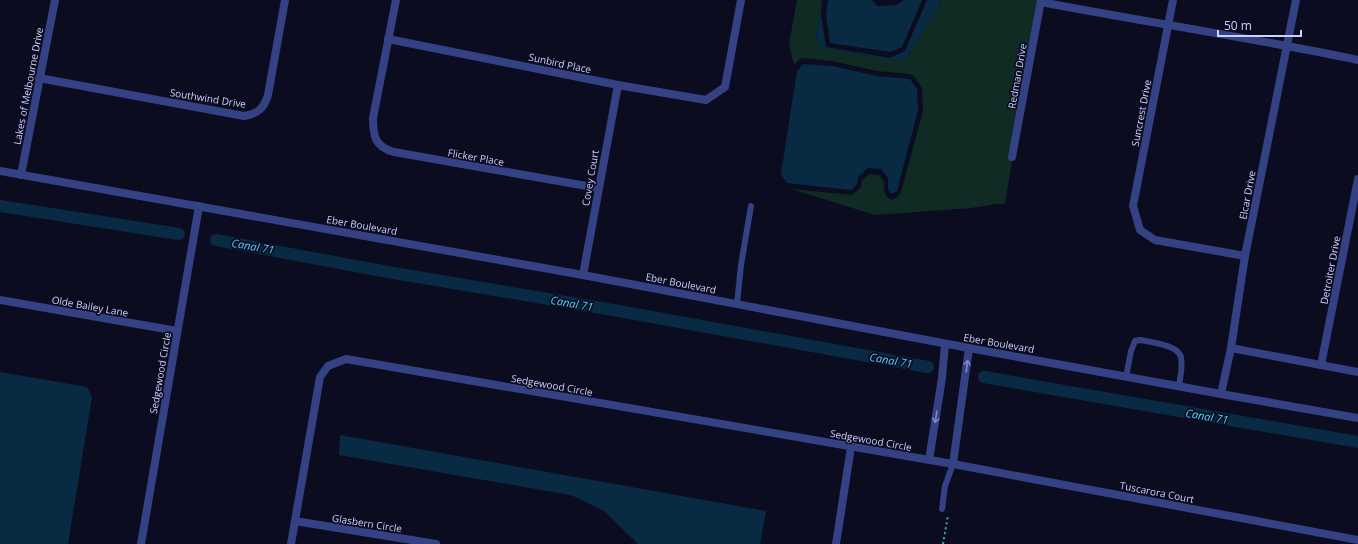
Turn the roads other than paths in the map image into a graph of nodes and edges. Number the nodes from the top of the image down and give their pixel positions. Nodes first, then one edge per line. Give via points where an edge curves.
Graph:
1 (55, 0) edge
2 (285, 0) edge
3 (396, 0) edge
4 (741, 0) edge
5 (1173, 0) edge
6 (1296, 0) edge
7 (1041, 1) edge
8 (1168, 26) junction
9 (388, 39) junction
10 (1287, 45) junction
11 (1358, 60) edge
12 (39, 78) junction
13 (618, 85) junction
14 (1012, 157) dead end
15 (0, 171) edge
16 (21, 175) junction
17 (1358, 179) edge
18 (598, 188) junction
19 (199, 206) junction
20 (751, 206) dead end
21 (1245, 256) junction
22 (583, 275) junction
23 (0, 300) edge
24 (737, 304) junction
25 (177, 331) junction
26 (945, 344) junction
27 (969, 348) junction
28 (1231, 348) junction
29 (1321, 365) junction
30 (1358, 372) edge
31 (1126, 377) junction
32 (1179, 386) junction
33 (1221, 394) junction
34 (1358, 418) edge
35 (851, 447) junction
36 (929, 460) junction
37 (953, 464) junction
38 (942, 509) dead end
39 (295, 521) junction
40 (1358, 540) edge
41 (141, 544) edge
42 (291, 544) edge
43 (436, 544) edge
44 (836, 544) edge

1 - 12 street, Lakes of Melbourne Drive
2 - 12 street, Southwind Drive via 268,95 262,109 256,113 244,116
3 - 9 street, Flicker Place
4 - 13 street, Sunbird Place via 725,87 706,100
5 - 8 street, Suncrest Drive
6 - 10 street, Elcar Drive
7 - 8 street
7 - 14 street, Redman Drive
8 - 10 street
8 - 21 street, Suncrest Drive via 1133,206 1140,230 1156,240
9 - 13 street, Sunbird Place
9 - 18 street, Flicker Place via 373,118 375,138 385,150
10 - 11 street
10 - 21 street, Elcar Drive
12 - 16 street, Lakes of Melbourne Drive
13 - 18 street, Covey Court
15 - 16 street, Eber Boulevard
16 - 19 street, Eber Boulevard
17 - 29 street, Detroiter Drive
18 - 22 street, Covey Court
19 - 22 street, Eber Boulevard
19 - 25 street, Sedgewood Circle
20 - 24 lane
21 - 28 street, Elcar Drive
22 - 24 street, Eber Boulevard
23 - 25 street, Olde Bailey Lane
24 - 26 street, Eber Boulevard
25 - 41 street, Sedgewood Circle
26 - 27 street, Eber Boulevard
26 -> 36 street
27 - 31 street, Eber Boulevard
37 -> 27 street
28 - 29 street
28 - 33 street, Elcar Drive
29 - 30 street
31 - 32 street, Eber Boulevard
31 - 32 lane via 1131,351 1135,341 1140,340 1171,347 1178,352 1182,357
32 - 33 street, Eber Boulevard
33 - 34 street, Eber Boulevard
35 - 36 street, Sedgewood Circle
35 - 39 street, Sedgewood Circle via 346,359 328,366 320,377
35 - 44 street
36 - 37 street, Sedgewood Circle
37 - 38 lane via 945,486
37 - 40 street, Tuscarora Court
39 - 42 street, Sedgewood Circle
39 - 43 street, Glasbern Circle

